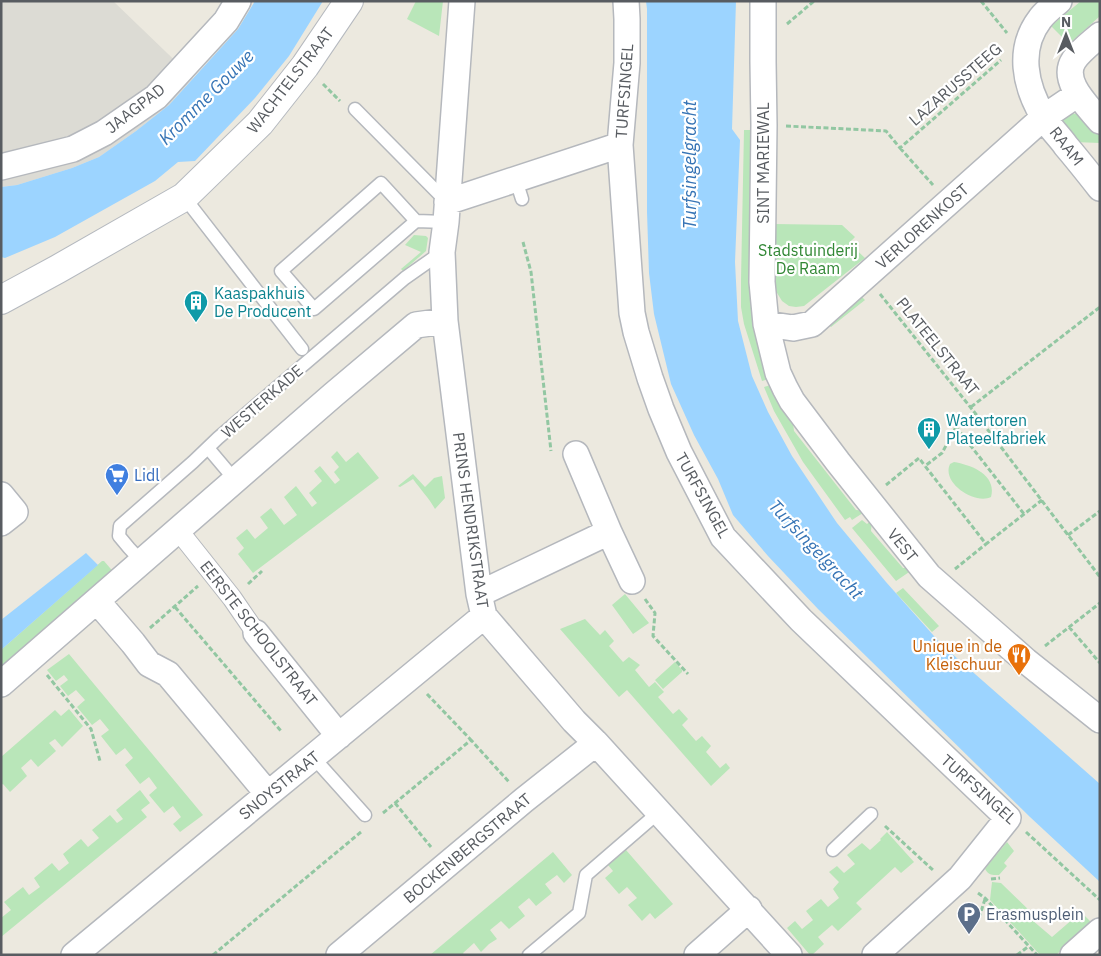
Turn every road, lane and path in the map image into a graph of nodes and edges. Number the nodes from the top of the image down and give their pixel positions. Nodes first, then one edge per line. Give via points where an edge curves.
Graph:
1 (238, 1) edge
2 (349, 1) edge
3 (462, 1) edge
4 (626, 1) edge
5 (763, 1) edge
6 (814, 1) edge
7 (981, 1) edge
8 (1059, 1) edge
9 (787, 16) dead end
10 (1004, 29) dead end
11 (1100, 35) edge
12 (1029, 41) junction
13 (305, 66) junction
14 (1078, 94) junction
15 (355, 109) joint
16 (1044, 117) junction
17 (1100, 121) edge
18 (764, 132) junction
19 (620, 145) junction
20 (900, 148) junction
21 (1, 167) edge
22 (1100, 188) edge
23 (184, 197) junction
24 (948, 202) junction
25 (447, 212) junction
26 (416, 221) junction
27 (522, 242) dead end
28 (442, 252) junction
29 (866, 276) junction
30 (1, 300) edge
31 (1100, 307) edge
32 (445, 320) junction
33 (766, 324) junction
34 (302, 349) dead end
35 (971, 407) junction
36 (975, 413) junction
37 (956, 427) junction
38 (208, 448) junction
39 (576, 454) joint
40 (925, 466) junction
41 (235, 480) junction
42 (1, 495) edge
43 (867, 500) junction
44 (1042, 500) junction
45 (1100, 511) edge
46 (1024, 514) junction
47 (1, 523) edge
48 (178, 530) junction
49 (609, 532) junction
50 (1068, 535) junction
51 (986, 544) junction
52 (142, 562) junction
53 (213, 573) junction
54 (1100, 577) edge
55 (632, 580) joint
56 (937, 584) junction
57 (97, 601) junction
58 (1100, 603) edge
59 (482, 605) junction
60 (175, 607) junction
61 (1069, 627) junction
62 (256, 632) joint
63 (133, 643) junction
64 (32, 657) junction
65 (1026, 662) junction
66 (1100, 663) edge
67 (688, 674) dead end
68 (413, 676) junction
69 (1, 684) edge
70 (1100, 720) edge
71 (280, 731) dead end
72 (339, 736) junction
73 (471, 740) junction
74 (596, 743) junction
75 (313, 757) junction
76 (100, 761) dead end
77 (268, 794) junction
78 (524, 800) junction
79 (395, 803) junction
80 (659, 812) junction
81 (871, 814) joint
82 (1008, 818) junction
83 (368, 819) junction
84 (833, 850) dead end
85 (446, 865) junction
86 (1000, 878) dead end
87 (990, 879) dead end
88 (956, 882) junction
89 (985, 898) junction
90 (1100, 900) edge
91 (749, 909) junction
92 (979, 918) dead end
93 (1100, 931) edge
94 (1029, 946) junction
95 (74, 955) edge
96 (213, 955) edge
97 (339, 955) edge
98 (529, 955) edge
99 (697, 955) edge
100 (789, 955) edge
101 (875, 955) edge
102 (1017, 955) edge
103 (1037, 955) edge
104 (1073, 955) edge

1 - 21 street, JAAGPAD via 226,21 156,96 104,133 72,149
2 - 13 main road, WACHTELSTRAAT
3 - 25 street, PRINS HENDRIKSTRAAT
4 - 19 street, TURFSINGEL via 627,63
5 - 18 street, SINT MARIEWAL
6 - 9 path via 787,24
7 - 10 path
8 - 12 street via 1040,20
11 - 14 street via 1079,53 1070,70 1072,84
12 - 16 street via 1025,64 1027,78
12 - 20 path, LAZARUSSTEEG via 1009,53
13 - 15 path via 346,108
13 - 23 main road, WACHTELSTRAAT via 260,124
14 - 16 street, RAAM
14 - 17 street
15 - 25 lane
16 - 22 street, RAAM
16 - 24 street, VERLORENKOST
18 - 20 path via 886,131
18 - 33 street, SINT MARIEWAL via 762,282
19 - 25 street via 519,190
19 - 82 street, TURFSINGEL via 636,332 679,452 723,537 801,620
20 - 24 path
23 - 30 main road, WACHTELSTRAAT
23 - 34 lane
24 - 29 street, VERLORENKOST
25 - 26 lane
25 - 28 street, PRINS HENDRIKSTRAAT
26 - 26 lane via 381,183 282,271 314,309
27 - 39 path via 531,272 550,451
28 - 32 street, PRINS HENDRIKSTRAAT
28 - 38 lane, WESTERKADE via 405,278
29 - 33 street, VERLORENKOST via 812,324 793,328
29 - 35 path, PLATEELSTRAAT
31 - 35 path
32 - 41 street via 416,325
32 - 59 street, PRINS HENDRIKSTRAAT
33 - 43 street, VEST via 778,372 792,402
35 - 36 path, PLATEELSTRAAT
36 - 37 path
36 - 44 path, PLATEELSTRAAT
37 - 40 path via 942,454
37 - 46 path
38 - 41 lane
38 - 52 lane, WESTERKADE via 120,526 119,536
39 - 49 street
40 - 43 path via 919,458
40 - 51 path
41 - 48 street
42 - 47 street via 15,512
43 - 56 street, VEST
44 - 46 path
44 - 50 path, PLATEELSTRAAT
45 - 50 path
46 - 51 path
48 - 52 street
48 - 53 street, EERSTE SCHOOLSTRAAT
49 - 55 street
49 - 59 street, SNOYSTRAAT
50 - 54 path, PLATEELSTRAAT
51 - 56 path
52 - 57 street
53 - 60 path
53 - 62 street, EERSTE SCHOOLSTRAAT
55 - 67 path via 655,613 653,636
56 - 65 street, VEST
57 - 63 street
57 - 64 street
58 - 61 path
59 - 68 street, SNOYSTRAAT
59 - 74 street, PRINS HENDRIKSTRAAT via 574,721
60 - 63 path
60 - 71 path
61 - 65 path
61 - 66 path
62 - 72 street, EERSTE SCHOOLSTRAAT
63 - 77 street via 148,664 168,674
64 - 69 street
64 - 76 path via 91,729
65 - 70 street, VEST
68 - 72 street, SNOYSTRAAT
68 - 73 path
72 - 75 street, SNOYSTRAAT
73 - 78 path
73 - 79 path
74 - 78 street, BOCKENBERGSTRAAT
74 - 80 street, PRINS HENDRIKSTRAAT
75 - 77 street, SNOYSTRAAT
75 - 83 lane
77 - 95 street, SNOYSTRAAT
78 - 85 street, BOCKENBERGSTRAAT
79 - 83 path
79 - 85 path
80 - 91 street, PRINS HENDRIKSTRAAT
80 - 98 lane via 586,874 579,913
81 - 84 lane
81 - 88 path
82 - 88 street
82 - 90 path, TURFSINGEL
83 - 96 path
85 - 97 street, BOCKENBERGSTRAAT
86 - 87 path
88 - 89 path
88 - 101 street
89 - 92 path
89 - 94 path
91 - 99 street
91 - 100 street, PRINS HENDRIKSTRAAT
93 - 104 street
94 - 102 path
94 - 103 path

